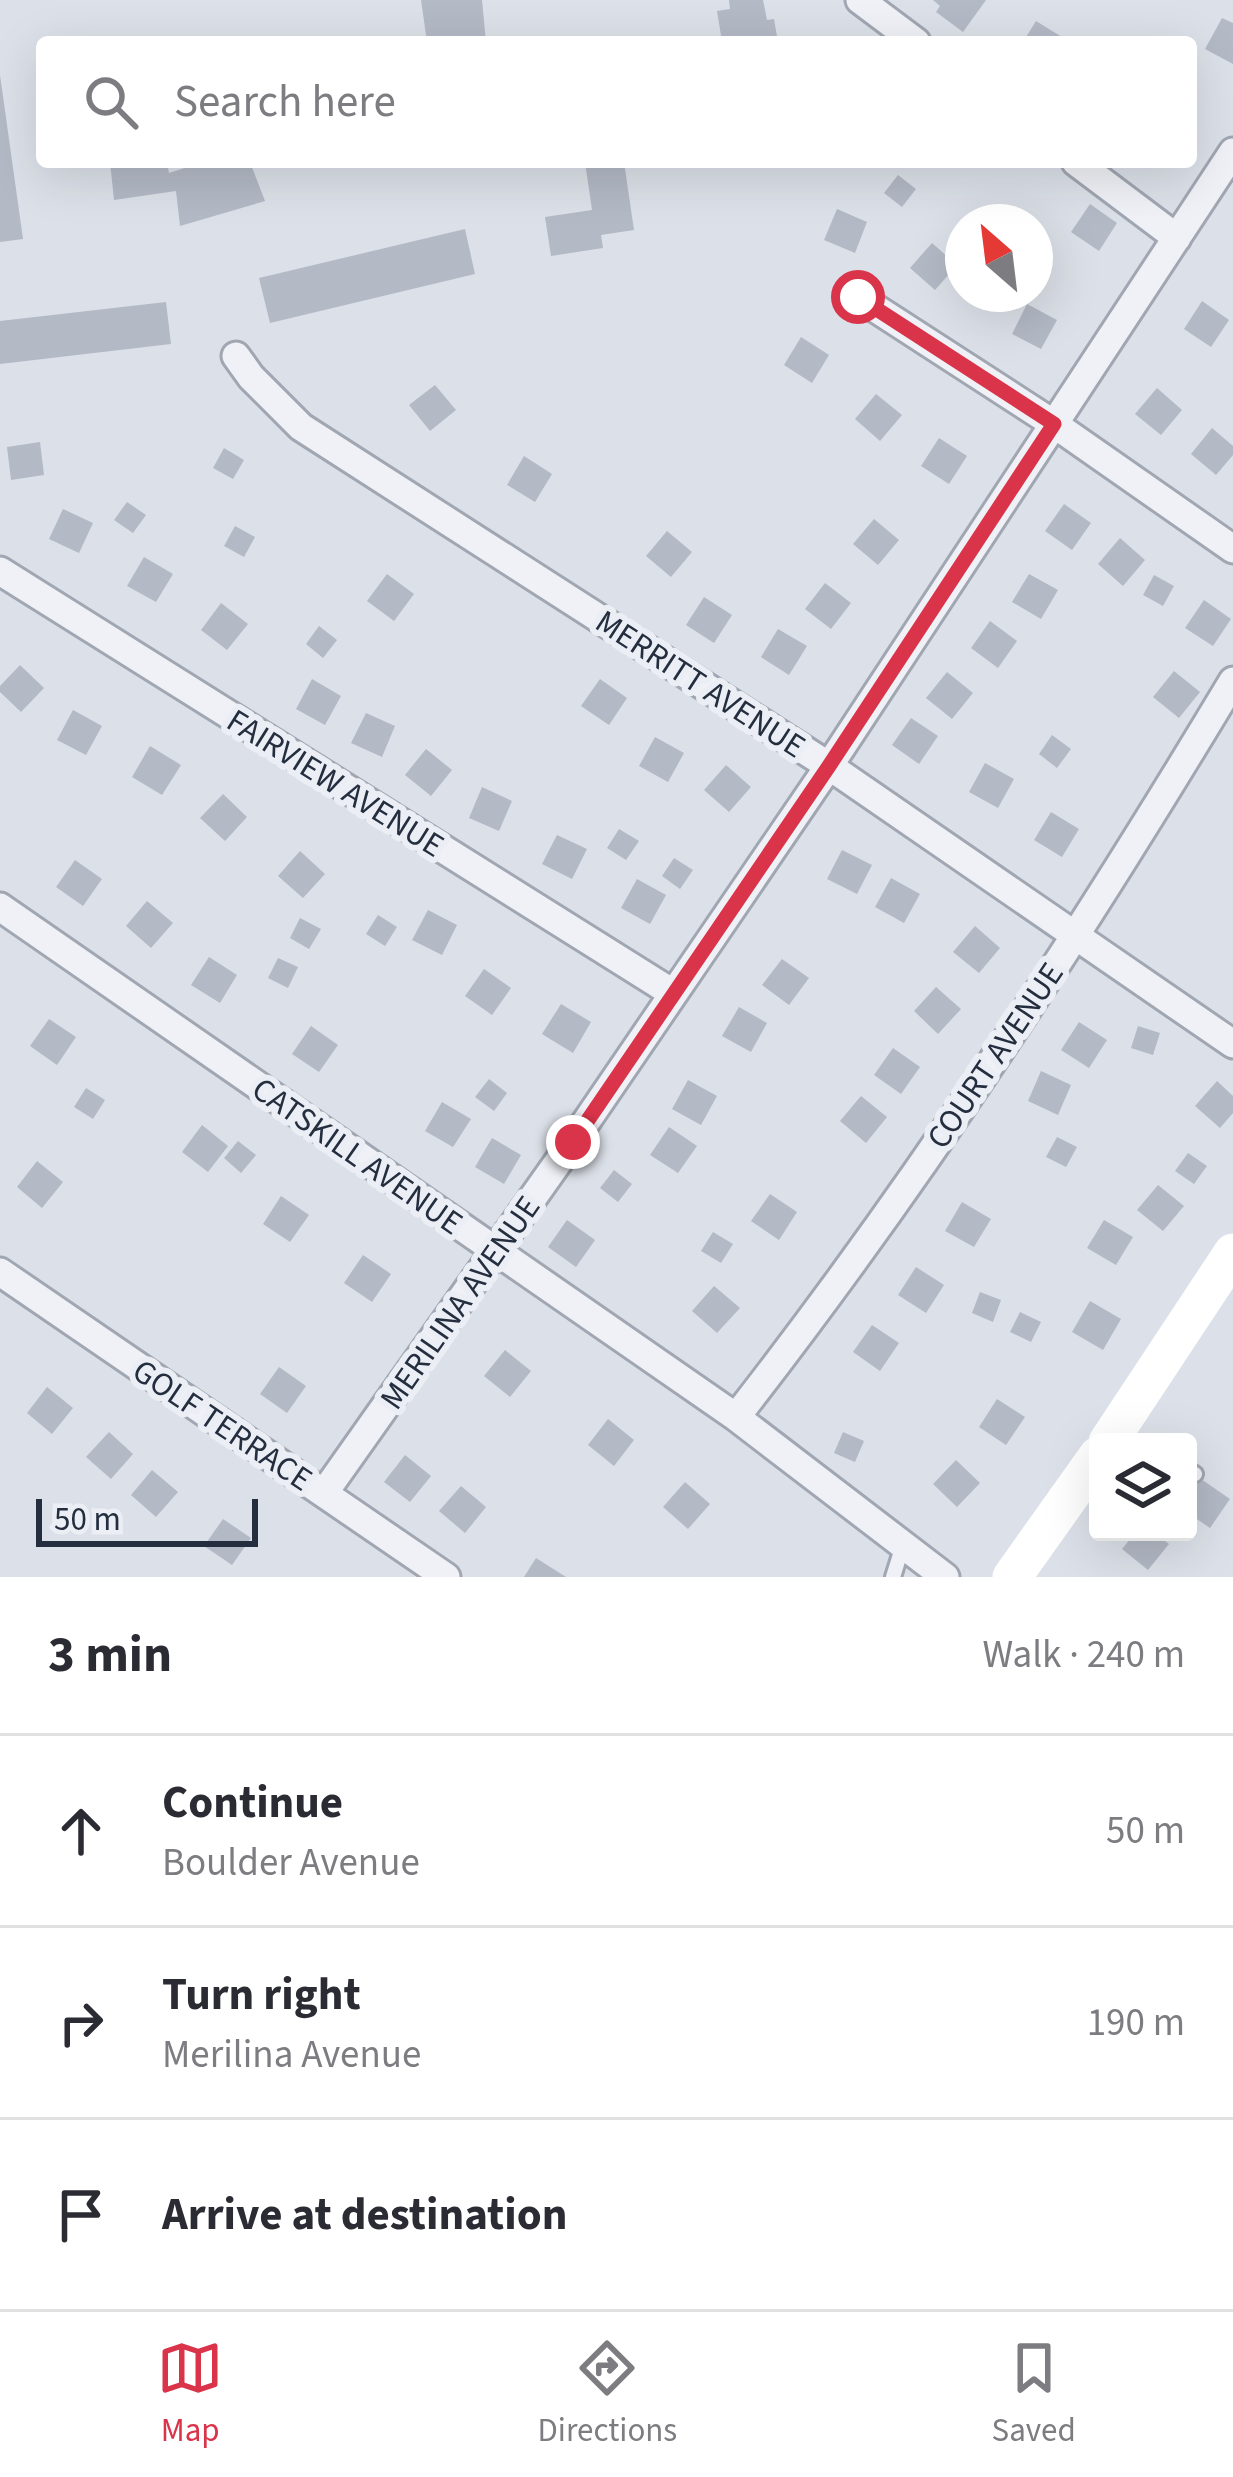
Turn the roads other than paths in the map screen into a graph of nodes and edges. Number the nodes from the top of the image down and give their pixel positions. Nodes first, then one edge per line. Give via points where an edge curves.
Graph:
1 (860, 0) edge
2 (908, 36) edge
3 (1233, 152) edge
4 (1084, 168) edge
5 (1177, 238) junction
6 (858, 297) dead end
7 (236, 356) dead end
8 (1054, 424) junction
9 (1233, 549) edge
10 (0, 571) edge
11 (1233, 681) edge
12 (829, 766) junction
13 (0, 907) edge
14 (1075, 935) junction
15 (671, 992) junction
16 (1233, 1044) edge
17 (494, 1250) junction
18 (1233, 1253) edge
19 (0, 1272) edge
20 (736, 1417) junction
21 (1117, 1433) edge
22 (1089, 1474) edge
23 (325, 1493) junction
24 (903, 1545) junction
25 (1018, 1574) edge
26 (446, 1577) edge
27 (893, 1577) edge
28 (945, 1577) edge

1 - 2 street
3 - 5 street, MERILINA AVENUE
4 - 5 street
5 - 8 street, MERILINA AVENUE
6 - 8 street
7 - 12 street, MERRITT AVENUE via 301,427
8 - 9 street
8 - 12 street, MERILINA AVENUE
10 - 15 street, FAIRVIEW AVENUE
11 - 14 street, COURT AVENUE
12 - 14 street, MERRITT AVENUE
12 - 15 street, MERILINA AVENUE
13 - 17 street, CATSKILL AVENUE
14 - 16 street, MERRITT AVENUE
14 - 20 street, COURT AVENUE via 830,1297
15 - 17 street, MERILINA AVENUE
17 - 20 street, CATSKILL AVENUE
17 - 23 street, MERILINA AVENUE
18 - 21 street
19 - 23 street, GOLF TERRACE
20 - 24 street, CATSKILL AVENUE
22 - 25 street
23 - 26 street, GOLF TERRACE
24 - 27 lane
24 - 28 street, CATSKILL AVENUE

